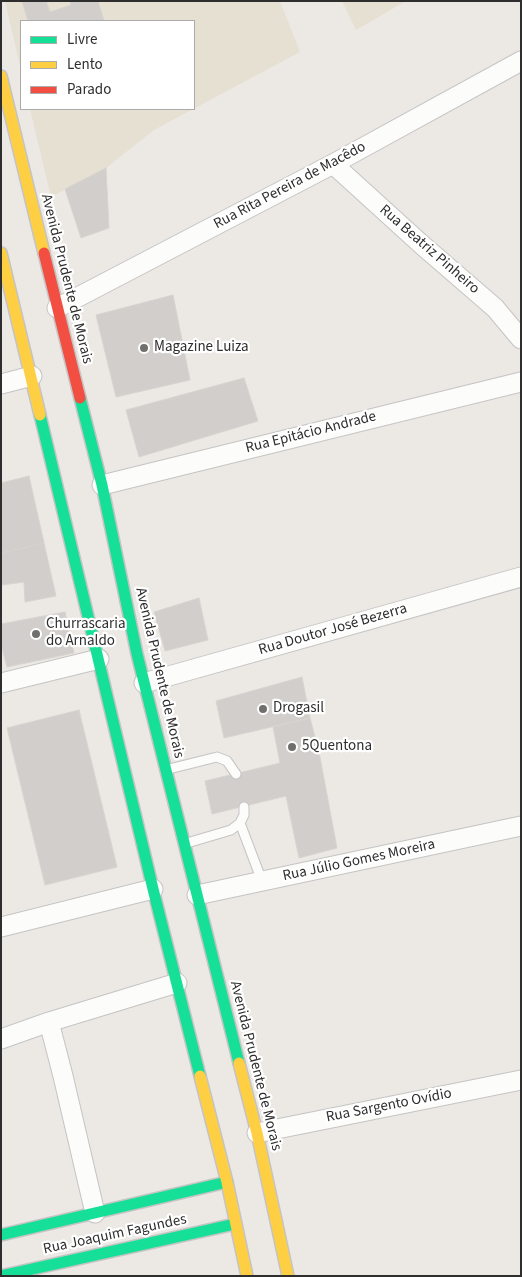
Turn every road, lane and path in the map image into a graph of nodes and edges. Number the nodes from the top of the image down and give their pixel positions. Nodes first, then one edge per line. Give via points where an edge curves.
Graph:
1 (521, 61) edge
2 (1, 76) edge
3 (333, 164) junction
4 (1, 253) edge
5 (57, 308) junction
6 (521, 339) edge
7 (32, 376) junction
8 (521, 382) edge
9 (1, 384) edge
10 (102, 485) junction
11 (521, 577) edge
12 (99, 659) junction
13 (1, 683) edge
14 (144, 683) junction
15 (166, 769) junction
16 (236, 774) dead end
17 (244, 807) dead end
18 (240, 823) junction
19 (521, 826) edge
20 (185, 843) junction
21 (262, 881) junction
22 (153, 889) junction
23 (197, 895) junction
24 (1, 927) edge
25 (177, 983) junction
26 (49, 1022) junction
27 (1, 1038) edge
28 (521, 1080) edge
29 (257, 1133) junction
30 (227, 1182) junction
31 (168, 1197) junction
32 (181, 1203) dead end
33 (95, 1213) junction
34 (187, 1224) dead end
35 (235, 1224) junction
36 (1, 1236) edge
37 (180, 1237) junction
38 (1, 1276) edge
39 (247, 1276) edge
40 (288, 1276) edge

1 - 3 street, Rua Rita Pereira de Macêdo
2 - 5 main road, Avenida Prudente de Morais
3 - 5 street, Rua Rita Pereira de Macêdo
3 - 6 street, Rua Beatriz Pinheiro via 495,308
4 - 7 main road
5 - 10 main road, Avenida Prudente de Morais
7 - 9 street
7 - 12 main road
8 - 10 street, Rua Epitácio Andrade
10 - 14 main road, Avenida Prudente de Morais
11 - 14 street, Rua Doutor José Bezerra
12 - 13 street
12 - 22 main road
14 - 15 main road, Avenida Prudente de Morais
15 - 16 lane via 217,758 227,761
15 - 20 main road, Avenida Prudente de Morais
17 - 18 lane
18 - 20 lane via 231,830
18 - 21 lane
19 - 21 street, Rua Júlio Gomes Moreira
20 - 23 main road, Avenida Prudente de Morais
21 - 23 street, Rua Júlio Gomes Moreira
22 - 24 street
22 - 25 main road
23 - 29 main road, Avenida Prudente de Morais
25 - 26 street
25 - 30 main road
26 - 27 street
26 - 33 street
28 - 29 street, Rua Sargento Ovídio
29 - 40 main road, Avenida Prudente de Morais
30 - 31 main road, Rua Joaquim Fagundes
30 - 35 main road
31 - 32 main road
31 - 33 main road, Rua Joaquim Fagundes
33 - 36 main road, Rua Joaquim Fagundes
34 - 37 main road
35 - 37 main road, Rua Joaquim Fagundes
35 - 39 main road
37 - 38 main road, Rua Joaquim Fagundes

